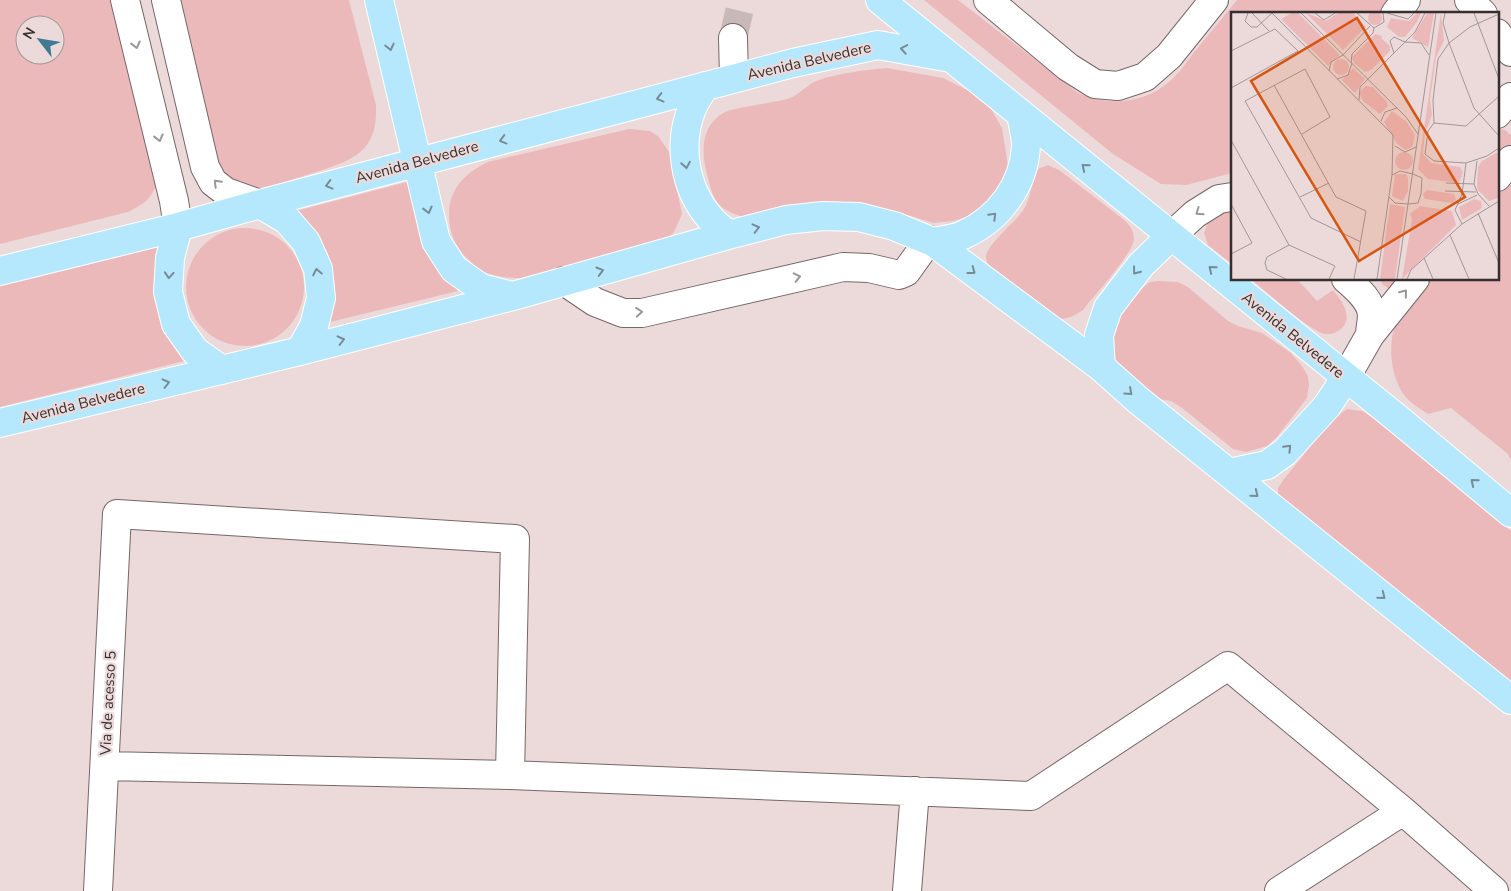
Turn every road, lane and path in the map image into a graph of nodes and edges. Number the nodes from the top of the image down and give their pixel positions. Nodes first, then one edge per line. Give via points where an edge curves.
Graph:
1 (125, 0) edge
2 (166, 0) edge
3 (379, 0) edge
4 (880, 0) edge
5 (988, 0) edge
6 (1214, 0) edge
7 (1406, 0) edge
8 (1397, 12) edge
9 (1498, 34) edge
10 (733, 38) tunnel mouth
11 (1511, 52) edge
12 (952, 58) junction
13 (734, 78) junction
14 (705, 86) junction
15 (1511, 97) edge
16 (1498, 113) edge
17 (1021, 116) junction
18 (1511, 160) edge
19 (416, 163) junction
20 (1498, 176) edge
21 (1231, 198) edge
22 (260, 204) junction
23 (178, 227) junction
24 (728, 235) junction
25 (1171, 236) junction
26 (931, 241) junction
27 (0, 271) edge
28 (1414, 280) edge
29 (564, 281) junction
30 (1357, 283) edge
31 (512, 296) junction
32 (1370, 335) junction
33 (300, 351) junction
34 (1101, 367) junction
35 (222, 370) junction
36 (1346, 377) junction
37 (0, 423) edge
38 (1229, 473) junction
39 (1511, 513) edge
40 (1511, 700) edge
41 (105, 766) junction
42 (510, 775) junction
43 (915, 791) junction
44 (1403, 811) junction
45 (98, 891) edge
46 (907, 891) edge
47 (1279, 891) edge
48 (1494, 891) edge

1 -> 23 street
22 -> 2 street via 226,192 213,182 205,167
3 -> 19 main road
4 - 12 main road
5 - 6 street via 1068,67 1095,84 1118,86 1146,77 1169,56
7 - 8 street
9 - 11 street
10 - 13 street
12 -> 13 main road, Avenida Belvedere via 878,44
12 - 17 main road, Avenida Belvedere
13 - 14 main road, Avenida Belvedere
14 -> 19 main road, Avenida Belvedere
14 -> 24 main road via 693,107 686,130 684,154 688,177 697,199
15 - 16 street
25 -> 17 main road, Avenida Belvedere
26 -> 17 main road via 962,236 988,222 1008,200 1021,174 1026,144
18 - 20 street
19 -> 22 main road, Avenida Belvedere
19 -> 31 main road via 436,241 454,269 481,288
21 -> 25 street via 1219,199 1195,214
22 - 23 main road, Avenida Belvedere
33 -> 22 main road via 314,326 320,298 318,269 306,242 288,220
23 - 27 main road, Avenida Belvedere
23 -> 35 main road via 170,258 168,292 176,324 195,351
24 -> 26 main road, Avenida Belvedere via 786,220 859,217 894,226
29 -> 24 main road, Avenida Belvedere
25 -> 34 main road via 1140,265 1108,308 1099,335
36 -> 25 main road, Avenida Belvedere
29 -> 26 street via 595,302 623,313 642,313 843,267 868,268 899,275 906,272
26 -> 34 main road, Avenida Belvedere
32 -> 28 street
29 - 31 main road, Avenida Belvedere
30 - 32 street via 1372,314
33 -> 31 main road, Avenida Belvedere
32 - 36 street
33 - 35 main road, Avenida Belvedere
34 -> 38 main road, Avenida Belvedere
37 -> 35 main road, Avenida Belvedere
38 -> 36 main road via 1267,465 1285,452 1327,406
39 -> 36 main road, Avenida Belvedere
38 -> 40 main road, Avenida Belvedere
41 - 42 street
41 - 42 street, Via de acesso 5 via 117,514 515,539
41 - 45 street, Via de acesso 5
42 - 43 street
43 - 44 street via 1031,796 1228,666
43 - 46 street
44 - 47 street
44 - 48 street

